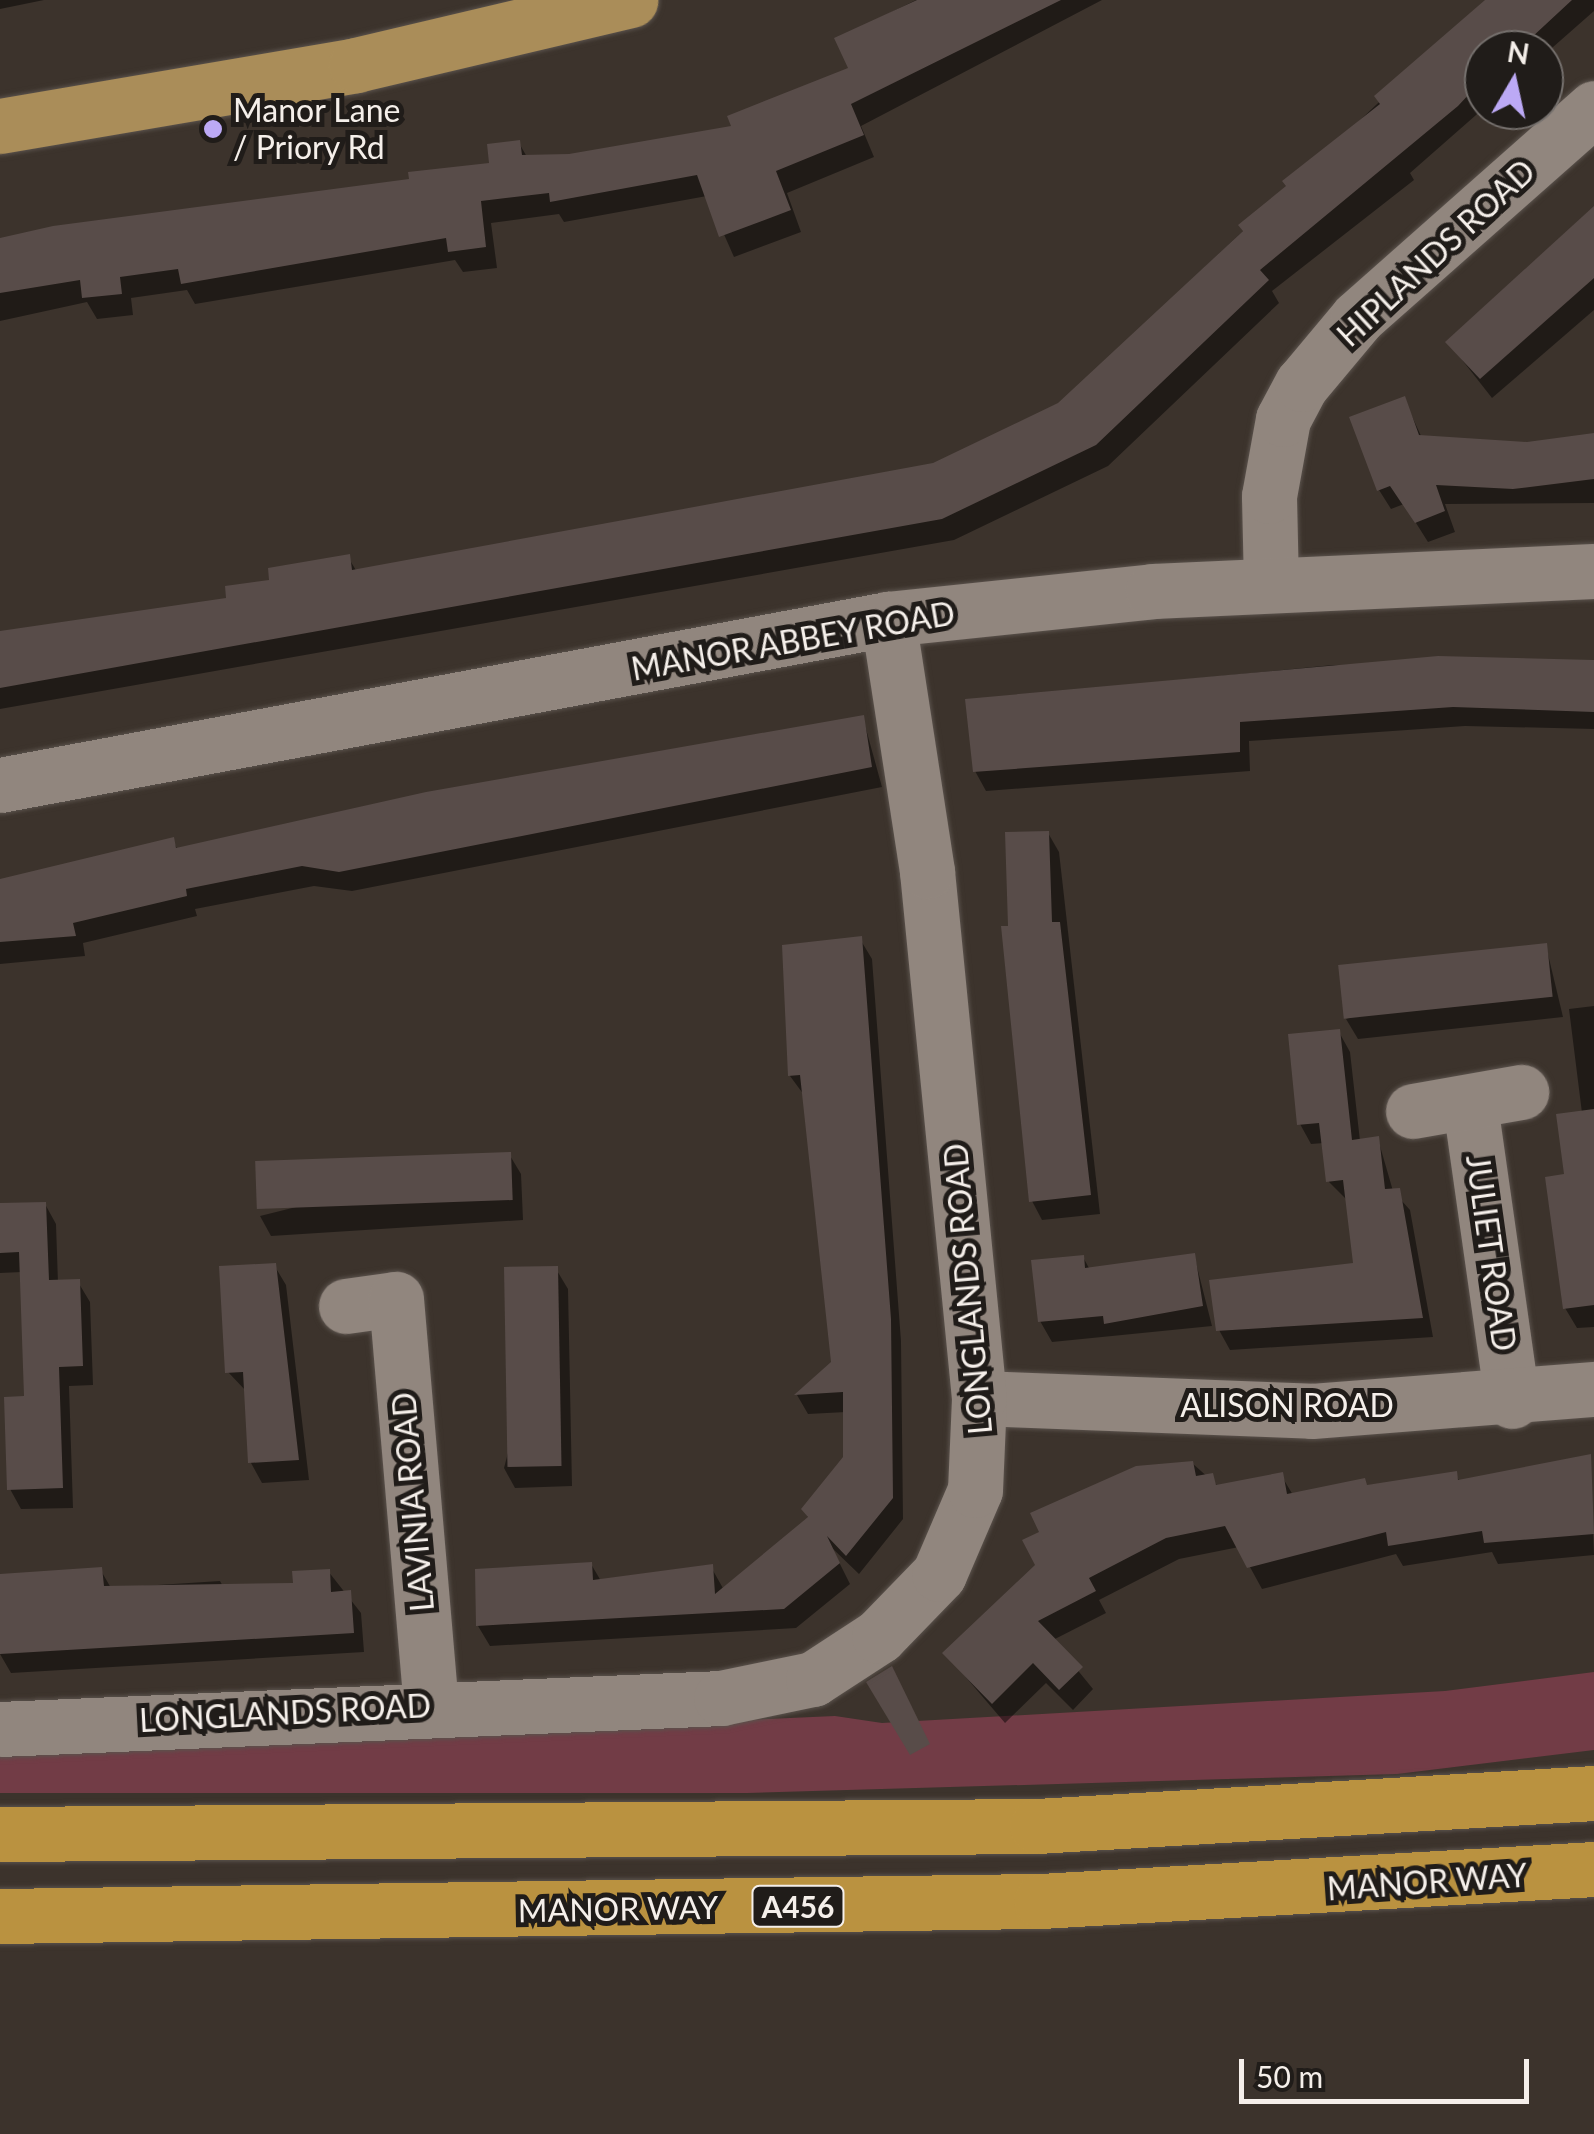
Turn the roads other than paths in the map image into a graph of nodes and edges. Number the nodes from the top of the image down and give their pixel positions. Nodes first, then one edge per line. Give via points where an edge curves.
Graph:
1 (630, 0) edge
2 (1594, 108) edge
3 (0, 126) edge
4 (1594, 571) edge
5 (1271, 585) junction
6 (888, 619) junction
7 (0, 785) edge
8 (1412, 1112) dead end
9 (394, 1302) dead end
10 (1594, 1389) edge
11 (979, 1398) junction
12 (1512, 1400) junction
13 (431, 1704) junction
14 (0, 1729) edge
15 (1594, 1793) edge
16 (0, 1834) edge
17 (1594, 1869) edge
18 (0, 1916) edge

1 - 3 main road via 356,65
2 - 5 street, HIPLANDS ROAD via 1358,317 1302,384 1283,419 1269,496
4 - 5 street, MANOR ABBEY ROAD
5 - 6 street, MANOR ABBEY ROAD
6 - 7 street, MANOR ABBEY ROAD
6 - 11 street, LONGLANDS ROAD via 927,870
8 - 12 street, JULIET ROAD via 1496,1098
9 - 13 street, LAVINIA ROAD
10 - 12 street, ALISON ROAD
11 - 12 street, ALISON ROAD via 1312,1411
11 - 13 street, LONGLANDS ROAD via 981,1452 965,1531 913,1606 813,1678 721,1698
13 - 14 street, LONGLANDS ROAD
15 - 16 highway via 1037,1826
17 - 18 highway, MANOR WAY / A456 via 1041,1902

